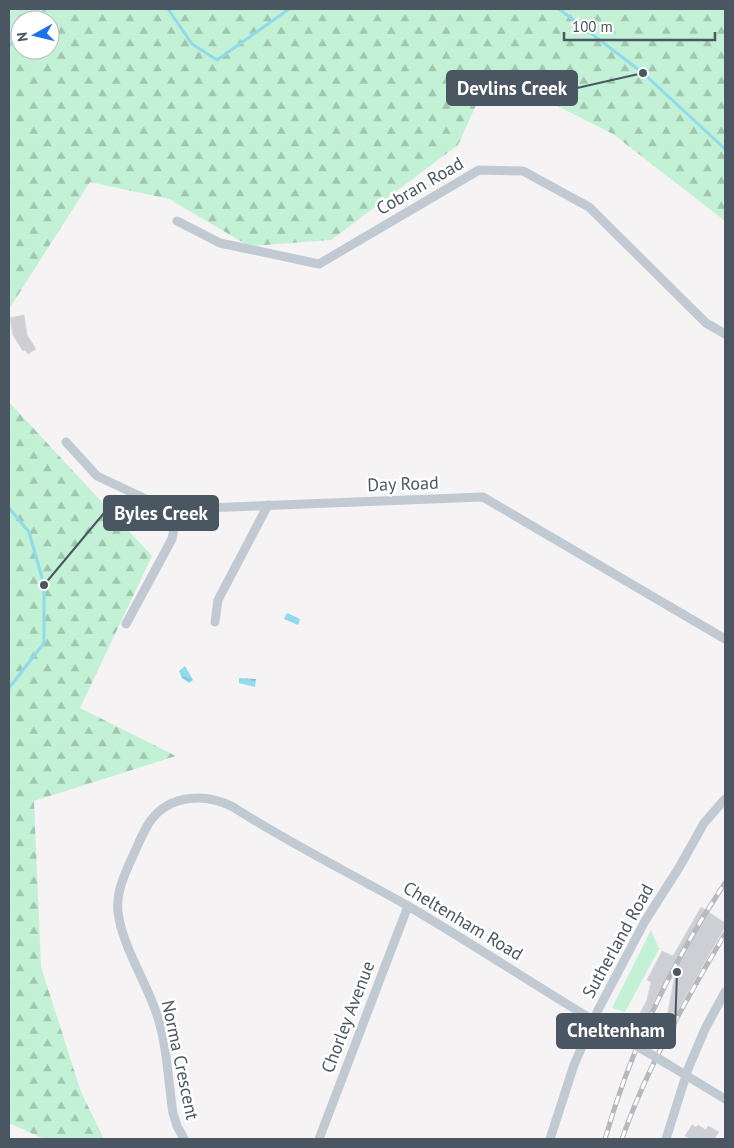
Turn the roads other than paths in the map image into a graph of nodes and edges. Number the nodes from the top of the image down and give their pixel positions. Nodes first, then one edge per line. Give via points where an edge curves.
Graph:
1 (177, 221) dead end
2 (725, 334) edge
3 (66, 442) dead end
4 (268, 505) junction
5 (178, 509) junction
6 (215, 622) dead end
7 (126, 624) dead end
8 (725, 639) edge
9 (725, 799) edge
10 (176, 802) joint
11 (408, 906) junction
12 (725, 992) edge
13 (594, 1020) junction
14 (686, 1076) junction
15 (725, 1099) edge
16 (184, 1139) edge
17 (319, 1139) edge
18 (550, 1139) edge
19 (666, 1139) edge

1 - 2 street, Cobran Road via 220,243 319,264 480,170 523,172 589,207 706,324
3 - 5 street, Day Road via 97,476 150,501
4 - 5 street, Day Road
4 - 6 street via 218,600
4 - 8 street, Day Road via 483,497
5 - 7 street via 172,539
9 - 13 street, Sutherland Road via 704,823 645,921
10 - 11 street, Cheltenham Road via 202,797 223,802
10 - 16 street, Norma Crescent via 162,810 145,829 120,885 118,912 157,1014 173,1113
11 - 13 street, Cheltenham Road
11 - 17 street, Chorley Avenue
12 - 14 street via 705,1029
13 - 14 street, Cheltenham Road, bridge
13 - 18 street, Sutherland Road via 568,1081
14 - 15 street, Cheltenham Road
14 - 19 street

